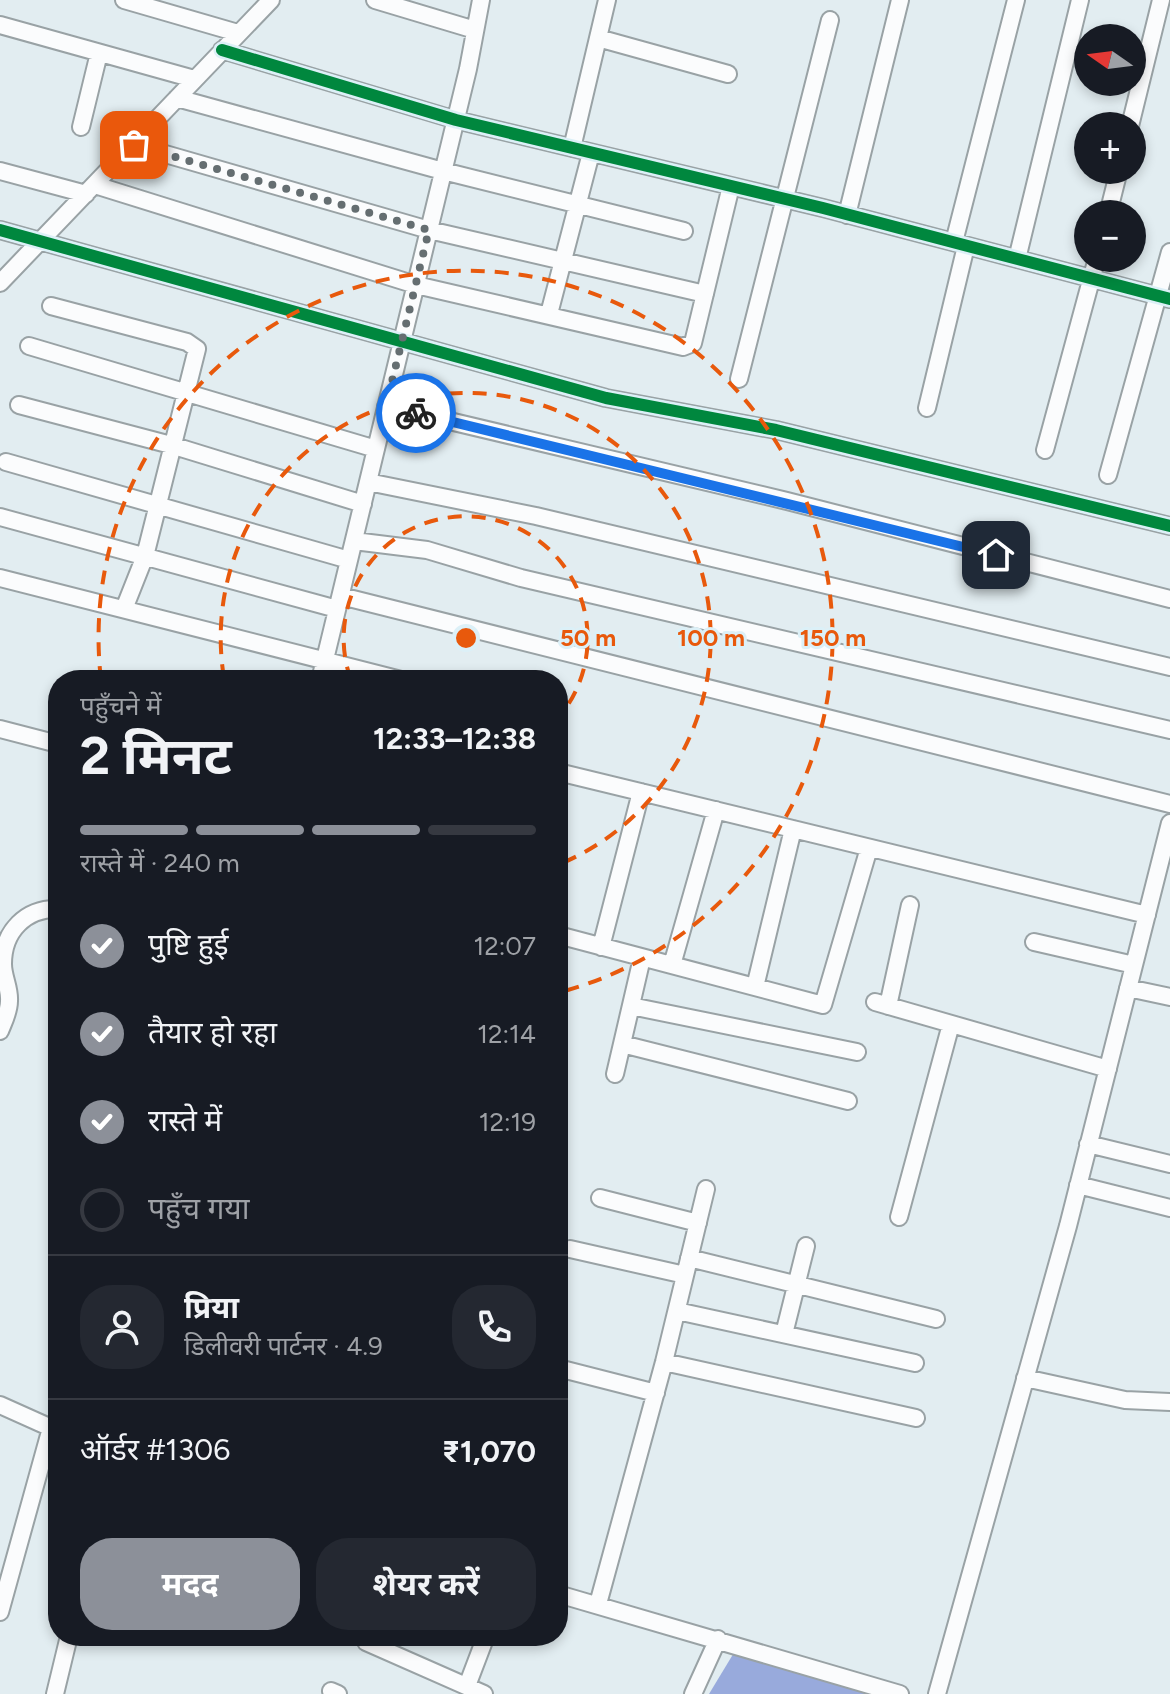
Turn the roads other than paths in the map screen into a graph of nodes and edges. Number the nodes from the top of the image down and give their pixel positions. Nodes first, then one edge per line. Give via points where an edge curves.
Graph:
1 (124, 0) edge
2 (271, 0) edge
3 (375, 0) edge
4 (481, 0) edge
5 (607, 0) edge
6 (900, 0) edge
7 (1016, 0) edge
8 (1080, 0) edge
9 (1161, 0) edge
10 (830, 20) dead end
11 (0, 25) edge
12 (475, 30) junction
13 (238, 33) junction
14 (598, 38) junction
15 (222, 50) junction
16 (99, 53) junction
17 (728, 74) dead end
18 (194, 79) junction
19 (177, 98) junction
20 (1133, 112) edge
21 (456, 120) junction
22 (81, 127) dead end
23 (134, 145) junction
24 (572, 148) junction
25 (591, 153) junction
26 (0, 171) edge
27 (443, 171) junction
28 (731, 186) junction
29 (90, 190) junction
30 (784, 199) junction
31 (577, 207) junction
32 (847, 215) junction
33 (0, 230) edge
34 (429, 230) junction
35 (684, 231) dead end
36 (40, 241) junction
37 (960, 244) junction
38 (1170, 252) edge
39 (1017, 259) junction
40 (563, 261) junction
41 (1094, 272) edge
42 (1092, 278) junction
43 (0, 283) edge
44 (416, 285) junction
45 (705, 294) junction
46 (1165, 297) edge
47 (51, 306) dead end
48 (549, 314) junction
49 (401, 340) junction
50 (29, 346) dead end
51 (739, 379) dead end
52 (185, 390) junction
53 (19, 405) dead end
54 (386, 406) junction
55 (927, 408) dead end
56 (171, 445) junction
57 (376, 449) junction
58 (1045, 450) dead end
59 (6, 462) dead end
60 (1108, 475) dead end
61 (368, 482) junction
62 (363, 504) junction
63 (158, 505) junction
64 (0, 517) edge
65 (1170, 526) edge
66 (354, 541) junction
67 (145, 556) junction
68 (349, 560) junction
69 (0, 578) edge
70 (1170, 599) edge
71 (339, 602) junction
72 (124, 609) junction
73 (325, 659) junction
74 (1170, 667) edge
75 (322, 670) edge
76 (365, 670) edge
77 (0, 729) edge
78 (1170, 730) edge
79 (48, 741) edge
80 (568, 774) edge
81 (641, 792) junction
82 (1170, 804) edge
83 (716, 810) junction
84 (1170, 823) edge
85 (793, 829) junction
86 (869, 848) junction
87 (1164, 874) edge
88 (910, 905) dead end
89 (48, 910) edge
90 (1147, 915) junction
91 (568, 938) edge
92 (1034, 942) dead end
93 (601, 947) junction
94 (642, 958) junction
95 (672, 965) junction
96 (1134, 965) junction
97 (755, 987) junction
98 (1128, 988) junction
99 (1170, 997) edge
100 (631, 1006) junction
101 (951, 1024) junction
102 (0, 1031) edge
103 (622, 1044) junction
104 (857, 1052) dead end
105 (1108, 1069) junction
106 (615, 1074) dead end
107 (848, 1101) dead end
108 (1088, 1144) junction
109 (1170, 1164) edge
110 (1078, 1185) junction
111 (706, 1189) dead end
112 (600, 1198) dead end
113 (1170, 1208) edge
114 (899, 1217) dead end
115 (698, 1223) junction
116 (806, 1246) dead end
117 (570, 1249) dead end
118 (687, 1266) junction
119 (796, 1285) junction
120 (677, 1311) junction
121 (936, 1319) dead end
122 (784, 1334) junction
123 (664, 1362) junction
124 (915, 1363) dead end
125 (568, 1371) edge
126 (1025, 1378) junction
127 (656, 1393) junction
128 (1170, 1402) edge
129 (0, 1405) edge
130 (916, 1418) dead end
131 (48, 1427) edge
132 (48, 1453) edge
133 (568, 1596) edge
134 (598, 1604) junction
135 (0, 1612) edge
136 (718, 1639) junction
137 (67, 1646) edge
138 (375, 1646) edge
139 (482, 1646) edge
140 (467, 1686) junction
141 (55, 1694) edge
142 (484, 1694) edge
143 (693, 1694) edge
144 (900, 1694) edge
145 (937, 1694) edge

1 - 13 street
2 - 13 street
3 - 12 street
4 - 12 street
5 - 14 street
6 - 32 street
7 - 37 street
8 - 39 street
9 - 20 street
10 - 30 street
11 - 16 street
12 - 21 street
13 - 15 street
14 - 17 street
14 - 24 street
15 - 18 street
15 - 21 street
16 - 18 street
16 - 22 street
18 - 19 street
19 - 23 street
19 - 27 street
21 - 24 street
21 - 27 street
23 - 29 street
23 - 34 street
24 - 25 street
25 - 28 street
25 - 31 street
26 - 29 street
27 - 31 street
27 - 34 street
28 - 30 street
28 - 45 street
29 - 36 street
29 - 44 street
30 - 32 street
30 - 51 street
31 - 35 street
31 - 40 street
32 - 37 street
33 - 36 street
34 - 40 street
34 - 44 street
36 - 43 street
36 - 49 street
37 - 39 street
37 - 55 street
38 - 46 street
39 - 42 street
40 - 45 street
40 - 48 street
41 - 42 street
42 - 46 street
42 - 58 street
44 - 48 street
44 - 49 street
45 - 48 street via 689,347
46 - 60 street
47 - 52 street via 196,346
49 - 54 street
49 - 65 street via 606,398 776,430
50 - 52 street
52 - 56 street
52 - 57 street
53 - 56 street
54 - 57 street
54 - 70 street
56 - 62 street
56 - 63 street
57 - 61 street
59 - 63 street
61 - 62 street
61 - 74 street via 536,516
62 - 66 street
63 - 67 street
63 - 68 street
64 - 67 street
66 - 68 street
66 - 78 street via 427,550 521,578
67 - 71 street
67 - 72 street
68 - 71 street
69 - 72 street
71 - 73 street
71 - 82 street
72 - 73 street
73 - 75 street
73 - 76 street
77 - 79 street
80 - 81 street
81 - 83 street
81 - 93 street
83 - 85 street
83 - 95 street
84 - 87 street
85 - 86 street
85 - 97 street
86 - 90 street
86 - 97 street via 823,1005
87 - 90 street
88 - 101 street via 882,1004
89 - 102 street via 33,911 12,932 2,961 9,1004
90 - 96 street
91 - 93 street
92 - 96 street
93 - 94 street
94 - 95 street
94 - 100 street
95 - 97 street
96 - 98 street
98 - 99 street
98 - 105 street
100 - 103 street
100 - 104 street
101 - 105 street
101 - 114 street
103 - 106 street
103 - 107 street
105 - 108 street
108 - 109 street
108 - 110 street
110 - 113 street
110 - 126 street
111 - 115 street
112 - 115 street
115 - 118 street
116 - 119 street
117 - 118 street
118 - 119 street
118 - 120 street
119 - 121 street
119 - 122 street
120 - 122 street
120 - 123 street
122 - 124 street
123 - 127 street
123 - 130 street
125 - 127 street
126 - 128 street via 1125,1400
126 - 145 street
127 - 134 street
129 - 131 street
132 - 135 street
133 - 134 street
134 - 136 street
136 - 143 street
136 - 144 street
137 - 141 street
138 - 140 street
139 - 140 street
140 - 142 street

